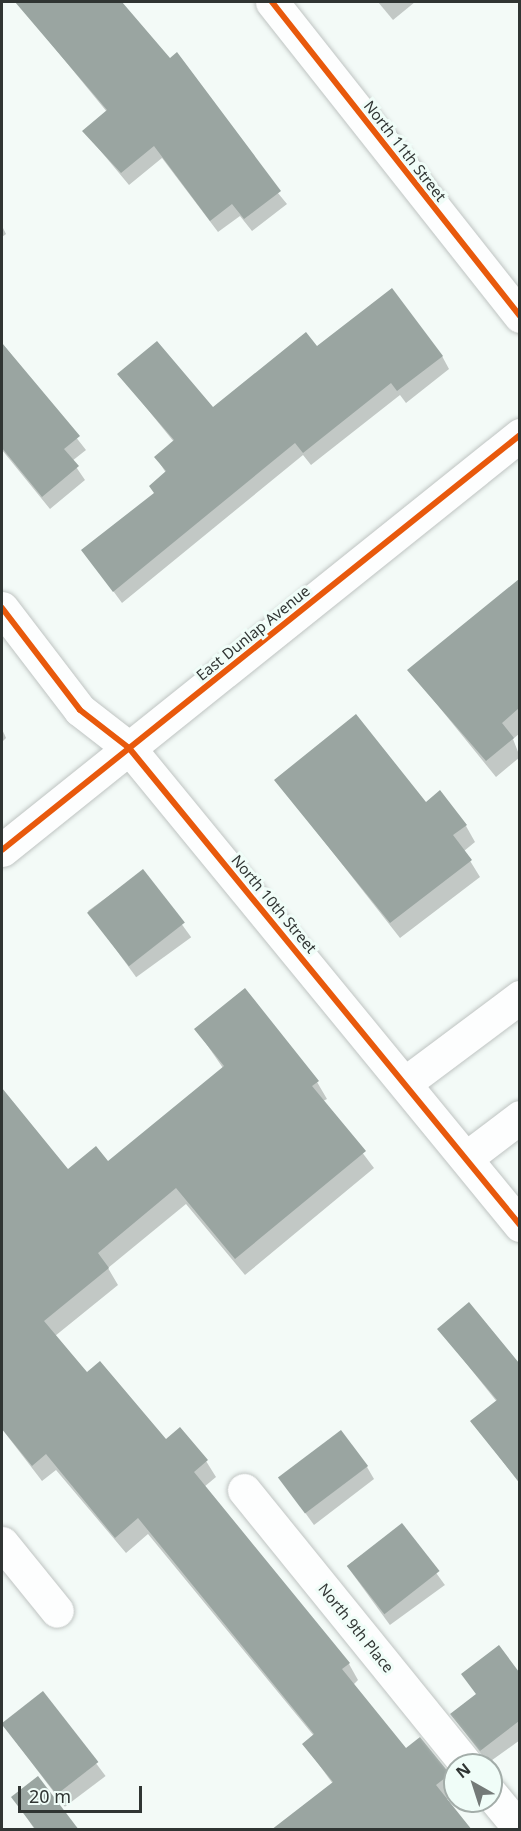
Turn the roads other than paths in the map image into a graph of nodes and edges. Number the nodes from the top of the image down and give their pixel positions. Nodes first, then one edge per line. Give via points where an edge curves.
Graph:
1 (272, 2) edge
2 (519, 316) edge
3 (519, 435) edge
4 (2, 608) edge
5 (129, 748) junction
6 (2, 850) edge
7 (519, 997) edge
8 (405, 1083) junction
9 (519, 1117) edge
10 (466, 1158) junction
11 (519, 1225) edge
12 (244, 1490) dead end
13 (2, 1543) edge
14 (57, 1611) dead end
15 (457, 1753) edge
16 (503, 1809) edge
17 (519, 1829) edge

1 - 2 street, North 11th Street
3 - 5 street, East Dunlap Avenue
4 - 5 street, North 10th Street via 81,710
5 - 6 street, East Dunlap Avenue
5 - 8 street, North 10th Street
7 - 8 street
8 - 10 street, North 10th Street
9 - 10 street
10 - 11 street, North 10th Street
12 - 15 street, North 9th Place
13 - 14 street
16 - 17 street

